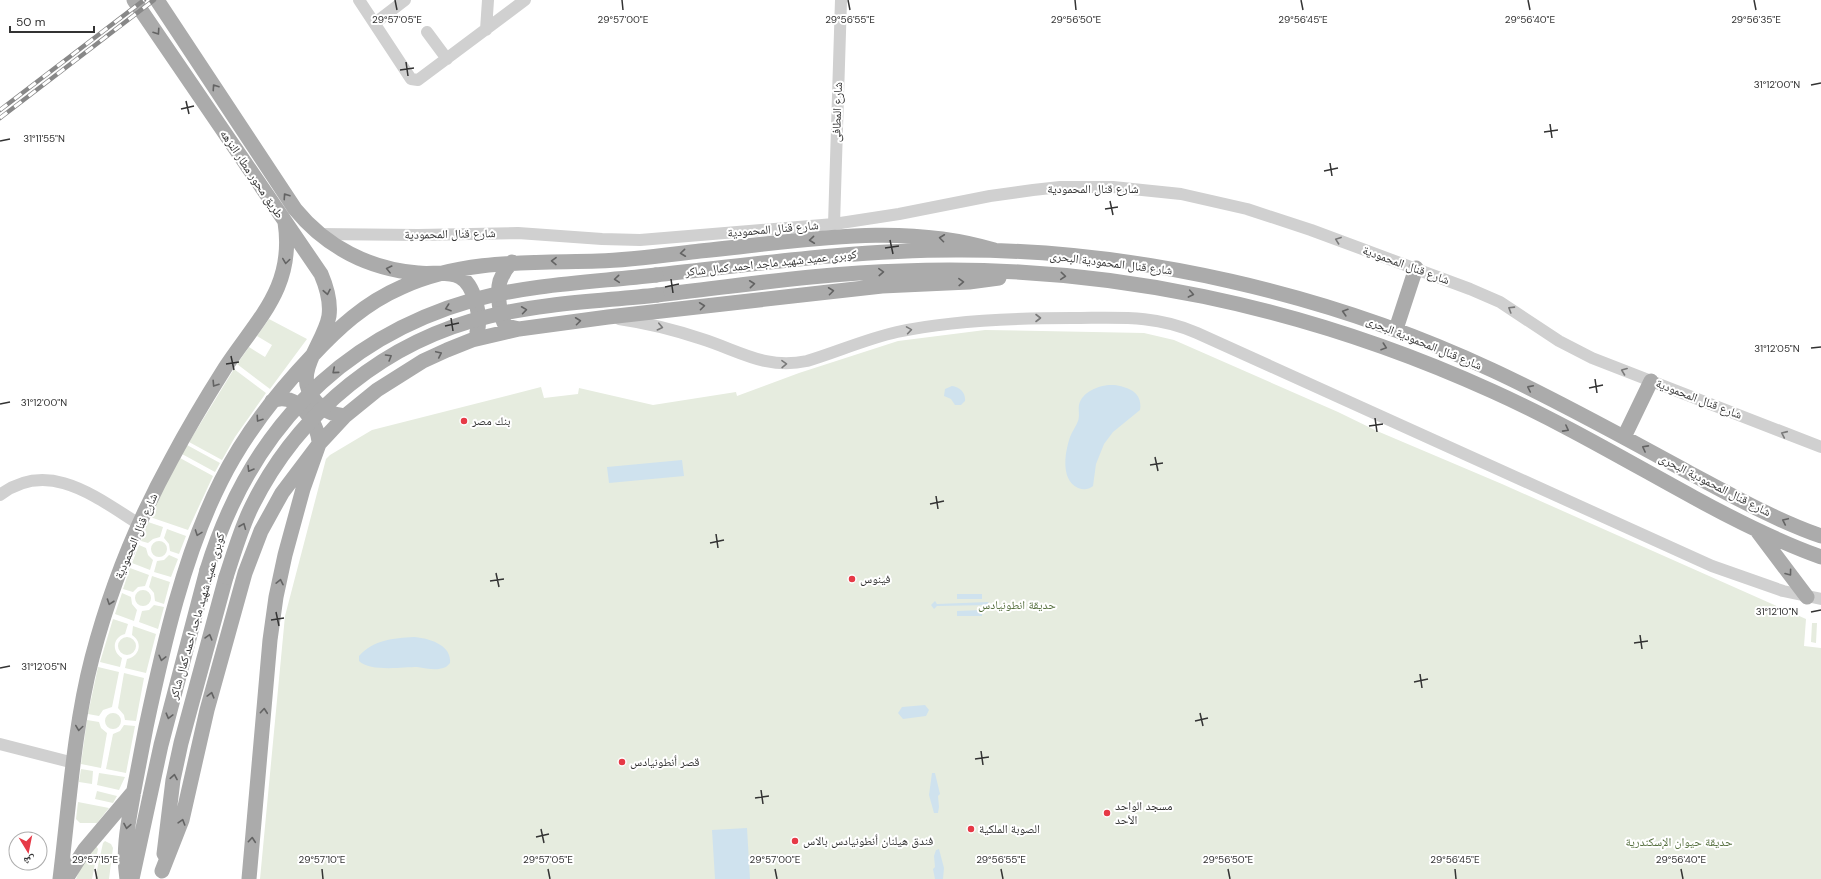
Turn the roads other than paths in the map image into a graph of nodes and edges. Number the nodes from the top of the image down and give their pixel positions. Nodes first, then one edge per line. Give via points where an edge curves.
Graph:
1 (134, 0) edge
2 (157, 0) edge
3 (359, 0) edge
4 (405, 0) edge
5 (488, 0) edge
6 (525, 0) edge
7 (841, 0) edge
8 (375, 23) junction
9 (486, 30) junction
10 (427, 32) dead end
11 (447, 60) junction
12 (285, 222) junction
13 (834, 224) junction
14 (318, 234) junction
15 (994, 250) junction
16 (512, 262) junction
17 (1416, 268) junction
18 (1024, 273) junction
19 (442, 274) junction
20 (608, 317) junction
21 (519, 329) junction
22 (1396, 329) junction
23 (472, 340) junction
24 (311, 356) junction
25 (1651, 381) junction
26 (272, 401) junction
27 (345, 416) junction
28 (1624, 437) junction
29 (319, 444) junction
30 (1821, 447) edge
31 (0, 495) edge
32 (139, 524) junction
33 (1757, 531) junction
34 (1821, 536) edge
35 (1821, 557) edge
36 (1814, 598) edge
37 (0, 744) edge
38 (74, 763) junction
39 (134, 790) junction
40 (162, 875) edge
41 (60, 879) edge
42 (66, 879) edge
43 (127, 879) edge
44 (132, 879) edge
45 (249, 879) edge

1 -> 12 main road, طريق محور مطار النزهه
14 -> 2 main road, طريق محور مطار النزهه via 295,209
3 - 8 street
4 - 8 street
5 - 9 street
6 - 9 street
7 - 13 street, شارع المطافى
8 - 11 street via 414,80 421,80
9 - 11 street
10 - 11 street
12 -> 24 main road, طريق محور مطار النزهه via 315,265 326,284 328,294 326,326
12 -> 32 main road, شارع قنال المحمودية via 287,248 279,287 191,423
13 - 14 street, شارع قنال المحمودية via 621,240 518,232
17 -> 13 street, شارع قنال المحمودية via 1247,209 1180,194 1139,189 1086,186 1033,190
19 -> 14 main road, طريق محور مطار النزهه via 420,274 376,266 336,247
15 -> 16 main road via 942,238 872,236 613,260
22 -> 15 main road, شارع قنال المحمودية البحرى via 1305,300 1212,277 1117,262
15 -> 44 main road, كوبرى عميد شهيد ماجد احمد كمال شاكر, bridge via 843,255 532,288 473,300 422,319 400,329 338,368 306,397 267,443 227,512 207,570 161,745
16 - 19 main road via 465,268
16 - 21 main road via 500,282 501,316 506,326
17 - 22 main road
25 -> 17 street, شارع قنال المحمودية via 1575,350 1500,302
20 -> 18 main road via 882,286 988,280
18 -> 33 main road, شارع قنال المحمودية البحرى via 1119,282 1198,295 1286,316 1371,342 1503,396
40 -> 18 main road, كوبرى عميد شهيد ماجد احمد كمال شاكر, bridge via 173,780 181,743 226,577 242,529 280,459 306,425 359,376 405,348 444,330 490,316 542,307 861,273 941,270
19 - 23 main road via 458,276 471,288 479,324
19 - 24 main road via 404,286 370,303 341,326
21 -> 20 main road
20 -> 36 street via 673,330 776,364 807,360 897,332 986,320 1138,318 1168,322 1712,566 1759,583
21 - 23 main road
28 -> 22 main road, شارع قنال المحمودية البحرى via 1490,369
27 -> 23 main road via 399,375 429,358
24 - 26 main road
24 - 27 main road via 307,380 311,396 322,409
25 - 28 main road
30 -> 25 street, شارع قنال المحمودية
26 - 29 main road via 284,398 296,404 314,422
26 -> 39 main road via 222,479 197,535 159,671
27 - 29 main road
34 -> 28 main road, شارع قنال المحمودية البحرى via 1742,500
40 -> 29 main road via 182,820 208,710 252,552 270,512
45 -> 29 main road via 276,597 303,488
31 - 32 street via 28,482 61,482 91,495
32 -> 38 main road, شارع قنال المحمودية via 113,591 92,659
33 - 35 main road, شارع قنال المحمودية البحرى
33 -> 36 main road
37 - 38 street
38 - 41 main road, شارع قنال المحمودية
39 - 42 main road via 84,849
39 -> 43 main road via 125,842

